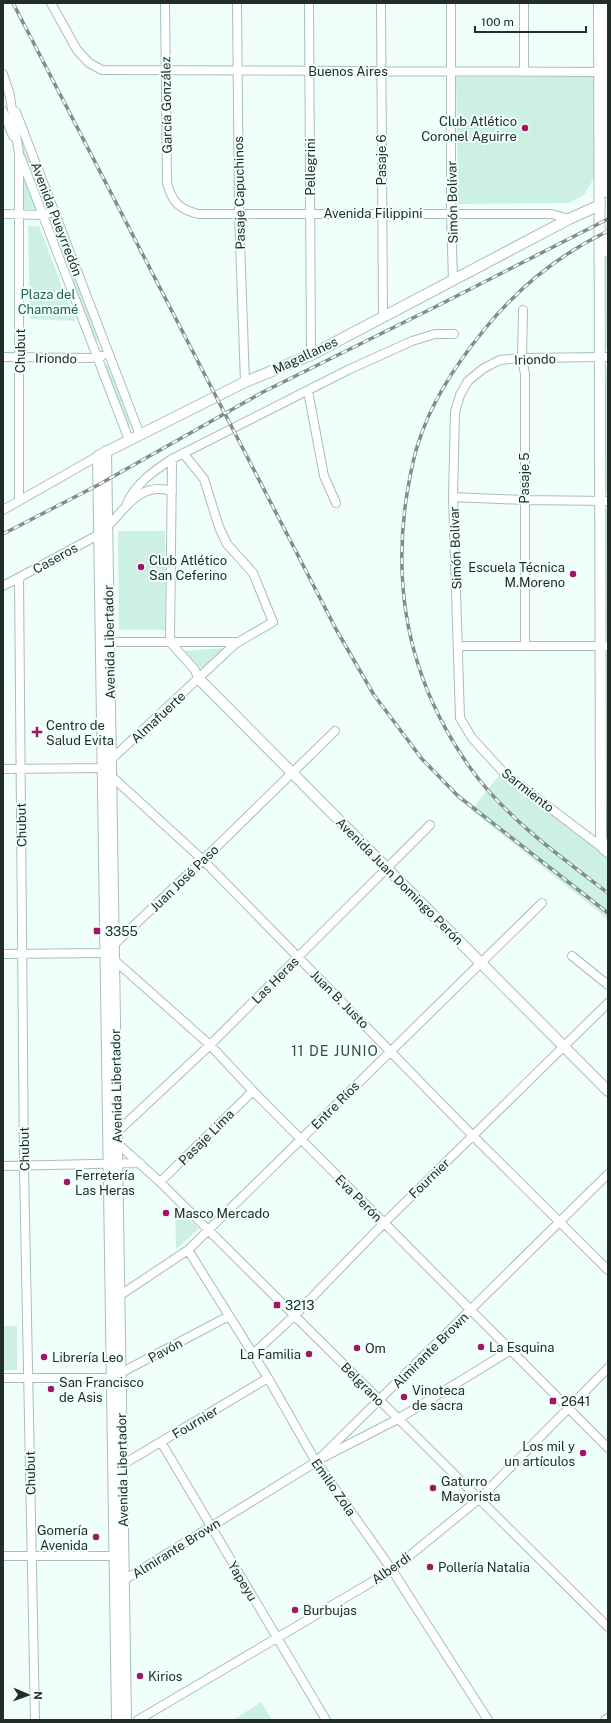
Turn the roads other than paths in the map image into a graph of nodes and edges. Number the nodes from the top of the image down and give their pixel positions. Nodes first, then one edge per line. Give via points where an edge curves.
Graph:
1 (51, 3) edge
2 (165, 3) edge
3 (237, 3) edge
4 (309, 3) edge
5 (382, 3) edge
6 (451, 3) edge
7 (524, 3) edge
8 (599, 3) edge
9 (607, 3) edge
10 (165, 69) junction
11 (237, 70) junction
12 (309, 70) junction
13 (382, 71) junction
14 (450, 72) junction
15 (524, 72) junction
16 (605, 72) edge
17 (3, 74) edge
18 (9, 91) junction
19 (3, 111) edge
20 (19, 153) junction
21 (608, 168) edge
22 (605, 203) edge
23 (178, 205) joint
24 (54, 212) junction
25 (239, 213) junction
26 (310, 213) junction
27 (381, 213) junction
28 (451, 213) junction
29 (3, 214) edge
30 (18, 214) junction
31 (43, 215) junction
32 (569, 219) junction
33 (608, 252) edge
34 (453, 281) junction
35 (523, 310) dead end
36 (383, 317) junction
37 (454, 334) dead end
38 (108, 353) junction
39 (311, 355) junction
40 (3, 357) edge
41 (604, 357) edge
42 (20, 358) junction
43 (98, 358) junction
44 (522, 358) junction
45 (468, 381) joint
46 (245, 382) junction
47 (308, 391) junction
48 (140, 435) junction
49 (129, 440) junction
50 (102, 453) junction
51 (183, 453) junction
52 (172, 459) junction
53 (172, 491) junction
54 (453, 497) junction
55 (524, 500) junction
56 (19, 501) junction
57 (604, 501) edge
58 (127, 503) junction
59 (336, 503) dead end
60 (3, 510) edge
61 (107, 528) junction
62 (98, 534) junction
63 (19, 578) junction
64 (3, 586) edge
65 (104, 642) junction
66 (170, 642) junction
67 (238, 642) junction
68 (458, 646) junction
69 (525, 646) junction
70 (604, 646) edge
71 (199, 674) junction
72 (460, 718) joint
73 (335, 731) dead end
74 (110, 762) junction
75 (21, 768) junction
76 (102, 768) junction
77 (3, 769) edge
78 (294, 770) junction
79 (111, 775) junction
80 (604, 786) edge
81 (430, 825) dead end
82 (606, 851) edge
83 (203, 860) junction
84 (389, 866) junction
85 (542, 902) dead end
86 (114, 945) junction
87 (105, 953) junction
88 (3, 954) edge
89 (23, 954) junction
90 (572, 956) dead end
91 (298, 957) junction
92 (114, 959) junction
93 (483, 960) junction
94 (608, 985) edge
95 (608, 1003) edge
96 (566, 1044) junction
97 (210, 1045) junction
98 (391, 1051) junction
99 (608, 1082) edge
100 (253, 1091) junction
101 (608, 1091) edge
102 (473, 1136) junction
103 (117, 1138) junction
104 (301, 1139) junction
105 (112, 1163) junction
106 (140, 1163) junction
107 (3, 1166) edge
108 (24, 1167) junction
109 (608, 1174) edge
110 (160, 1182) junction
111 (560, 1221) junction
112 (384, 1223) junction
113 (208, 1230) junction
114 (188, 1250) junction
115 (608, 1270) edge
116 (119, 1296) junction
117 (471, 1310) junction
118 (228, 1316) junction
119 (294, 1316) junction
120 (511, 1350) junction
121 (252, 1355) junction
122 (608, 1368) edge
123 (116, 1376) junction
124 (3, 1378) edge
125 (28, 1378) junction
126 (268, 1378) junction
127 (379, 1400) junction
128 (568, 1408) junction
129 (398, 1419) junction
130 (161, 1442) junction
131 (608, 1448) edge
132 (316, 1462) junction
133 (122, 1465) junction
134 (479, 1499) junction
135 (211, 1526) junction
136 (3, 1556) edge
137 (32, 1556) junction
138 (119, 1556) junction
139 (392, 1570) junction
140 (119, 1580) junction
141 (608, 1627) edge
142 (277, 1637) junction
143 (608, 1718) edge
144 (35, 1720) edge
145 (117, 1720) edge
146 (126, 1720) edge
147 (138, 1720) edge
148 (326, 1720) edge
149 (488, 1720) edge
150 (605, 1720) edge

1 - 10 street, Buenos Aires via 77,50 89,63 102,70
2 - 10 street, García González
3 - 11 street, Pasaje Capuchinos
4 - 12 street, Pellegrini
5 - 13 street, Pasaje 6
6 - 14 street, Simón Bolívar
7 - 15 street
8 - 16 main road
9 - 16 main road
10 - 11 street, Buenos Aires
10 - 23 street, García González via 167,183 171,196
11 - 12 street, Buenos Aires
11 - 25 street, Pasaje Capuchinos
12 - 13 street, Buenos Aires
12 - 26 street, Pellegrini
13 - 14 street, Buenos Aires
13 - 27 street, Pasaje 6
14 - 15 street, Buenos Aires
14 - 28 street, Simón Bolívar
15 - 16 street, Buenos Aires
16 - 21 main road
16 - 22 main road
17 - 18 street, Avenida Pueyrredón
18 - 20 street, Avenida Pueyrredón
18 - 24 street, Avenida Pueyrredón
19 - 20 street, Avenida Pueyrredón
20 - 30 street, Chubut
20 - 31 street, Avenida Pueyrredón
21 - 22 main road
22 - 32 main road, Magallanes
22 - 33 main road via 605,238
22 - 41 main road
23 - 25 street, Avenida Filippini via 198,214
24 - 31 street
24 - 38 street, Avenida Pueyrredón
25 - 26 street, Avenida Filippini
25 - 46 street, Pasaje Capuchinos
26 - 27 street, Avenida Filippini
26 - 39 street, Pellegrini
27 - 28 street, Avenida Filippini
27 - 36 street, Pasaje 6
28 - 32 street, Avenida Filippini via 551,214
28 - 34 street, Simón Bolívar
29 - 30 street
30 - 31 street
30 - 42 street, Chubut
31 - 43 street, Avenida Pueyrredón
32 - 34 main road, Magallanes
34 - 36 main road, Magallanes
35 - 44 street, Pasaje 5
36 - 39 main road, Magallanes
37 - 47 street, Caseros via 435,334 412,341
38 - 43 street, Iriondo
38 - 48 street, Avenida Pueyrredón
39 - 46 main road, Magallanes
40 - 42 street, Iriondo
41 - 44 street, Iriondo
41 - 57 main road
42 - 43 street, Iriondo
42 - 56 street, Chubut
43 - 49 street, Avenida Pueyrredón
44 - 45 street, Iriondo via 500,360 484,368
44 - 55 street, Pasaje 5 via 525,374
45 - 54 street, Simón Bolívar via 455,412
46 - 48 main road, Magallanes
47 - 51 street, Caseros
47 - 59 street via 324,476
48 - 49 main road, Magallanes
49 - 50 main road, Magallanes
50 - 56 street, Magallanes
50 - 61 main road, Avenida Libertador
50 - 62 main road, Avenida Libertador
51 - 52 street, Caseros
51 - 67 street, Almafuerte via 204,479 227,544 253,573 273,622
52 - 53 street
52 - 58 street, Caseros via 132,492
53 - 58 street via 162,488 147,491
53 - 66 street
54 - 55 street
54 - 68 street, Simón Bolívar
55 - 57 street
55 - 69 street, Pasaje 5
56 - 60 street, Magallanes
57 - 70 main road
58 - 61 street, Caseros
61 - 62 street, Caseros
61 - 65 main road, Avenida Libertador
62 - 63 street, Caseros
62 - 65 main road, Avenida Libertador
63 - 64 street, Caseros
63 - 75 street, Chubut
65 - 66 street
65 - 74 main road, Avenida Libertador
65 - 76 main road, Avenida Libertador
66 - 67 street
66 - 71 street, Avenida Juan Domingo Perón
67 - 71 street, Almafuerte
68 - 69 street
68 - 72 street, Simón Bolívar
69 - 70 street
70 - 80 main road
71 - 74 street, Almafuerte
71 - 78 main road, Avenida Juan Domingo Perón
72 - 82 street, Sarmiento via 472,738 504,773
73 - 78 street, Juan José Paso
74 - 76 street, Almafuerte
74 - 79 main road, Avenida Libertador
75 - 76 street
75 - 77 street
75 - 89 street, Chubut
76 - 79 street, Juan B. Justo
76 - 87 main road, Avenida Libertador
78 - 83 street, Juan José Paso
78 - 84 main road, Avenida Juan Domingo Perón
79 - 83 street, Juan B. Justo
79 - 86 main road, Avenida Libertador
80 - 82 main road via 601,838
81 - 84 street, Las Heras
83 - 86 street, Juan José Paso
83 - 91 street, Juan B. Justo
84 - 91 street, Las Heras
84 - 93 main road, Avenida Juan Domingo Perón
85 - 93 street, Entre Ríos
86 - 87 street, Juan José Paso
86 - 92 main road, Avenida Libertador
87 - 89 street
87 - 92 street, Eva Perón
87 - 105 main road, Avenida Libertador
88 - 89 street
89 - 108 street, Chubut
90 - 94 street
91 - 97 street, Las Heras
91 - 98 street, Juan B. Justo
92 - 97 street, Eva Perón
92 - 103 main road, Avenida Libertador
93 - 96 main road, Avenida Juan Domingo Perón
93 - 98 street, Entre Ríos
95 - 96 street, Fournier
96 - 99 main road, Avenida Juan Domingo Perón
96 - 101 main road, Avenida Juan Domingo Perón
96 - 102 street, Fournier
97 - 100 street, Eva Perón
97 - 103 street, Las Heras
98 - 102 street, Juan B. Justo
98 - 104 street, Entre Ríos
100 - 104 street, Eva Perón
100 - 110 street, Pasaje Lima
102 - 111 street, Juan B. Justo
102 - 112 street, Fournier
103 - 105 main road, Avenida Libertador
103 - 106 street, Belgrano
104 - 112 street, Eva Perón
104 - 113 street, Entre Ríos
105 - 106 street
105 - 108 street
105 - 116 main road, Avenida Libertador
105 - 123 main road, Avenida Libertador
106 - 110 street, Belgrano
107 - 108 street
108 - 125 street, Chubut
109 - 111 street, Almirante Brown
110 - 113 street, Belgrano
111 - 115 street, Juan B. Justo
111 - 117 street, Almirante Brown
112 - 117 street, Eva Perón
112 - 119 street, Fournier
113 - 114 street, Entre Ríos
113 - 119 street, Belgrano
114 - 116 street, Entre Ríos
114 - 118 street, Emilio Zola
116 - 123 main road, Avenida Libertador
117 - 120 street, Eva Perón
117 - 127 street, Almirante Brown
118 - 121 street, Emilio Zola
118 - 123 street, Pavón
119 - 121 street, Fournier
119 - 127 street, Belgrano
120 - 128 street, Eva Perón
120 - 129 street
121 - 126 street, Emilio Zola
122 - 128 street, Alberdi
123 - 125 street, Pavón
123 - 133 main road, Avenida Libertador
123 - 138 main road, Avenida Libertador
124 - 125 street, Pavón
125 - 137 street, Chubut
126 - 130 street, Fournier
126 - 132 street, Emilio Zola
127 - 129 street, Belgrano
127 - 132 street, Almirante Brown
128 - 131 street, Eva Perón
128 - 134 street, Alberdi
129 - 132 street
129 - 134 street, Belgrano
130 - 133 street, Fournier
130 - 135 street, Yapeyu
132 - 135 street, Almirante Brown
132 - 139 street, Emilio Zola
133 - 138 main road, Avenida Libertador
134 - 139 street, Alberdi
134 - 141 street, Belgrano
135 - 140 street, Almirante Brown
135 - 142 street, Yapeyu
136 - 137 street, Almirante Brown
137 - 138 street, Almirante Brown
137 - 144 street, Chubut
138 - 140 main road, Avenida Libertador
139 - 142 street, Alberdi
139 - 149 street, Emilio Zola
140 - 145 main road, Avenida Libertador
140 - 146 main road, Avenida Libertador
142 - 147 street, Alberdi
142 - 148 street, Yapeyu
143 - 150 street

